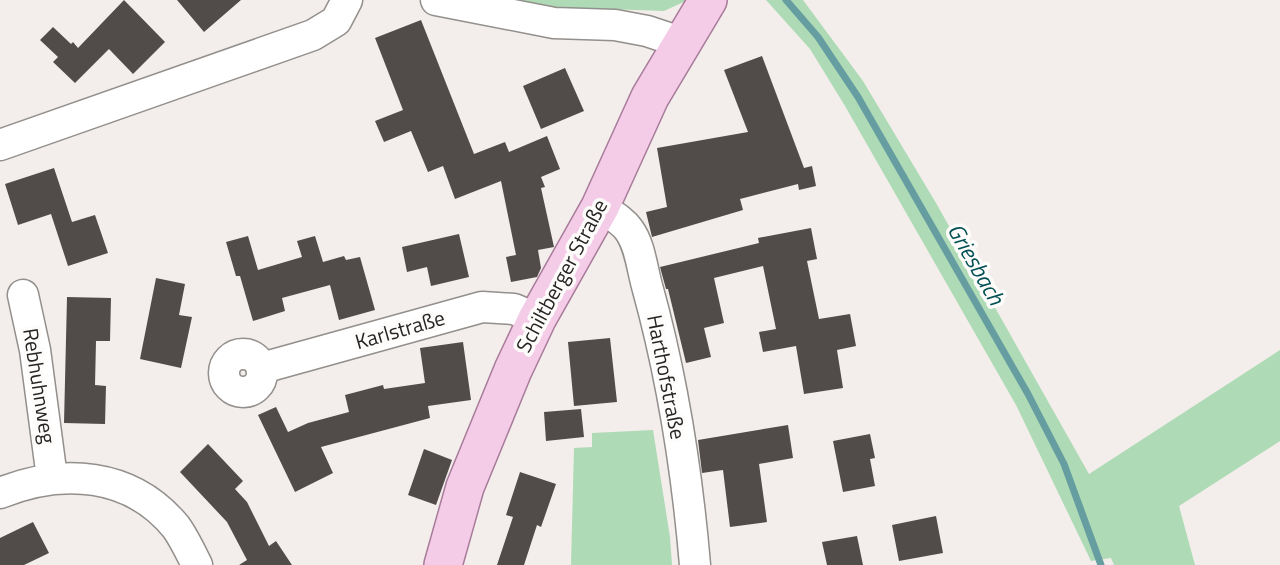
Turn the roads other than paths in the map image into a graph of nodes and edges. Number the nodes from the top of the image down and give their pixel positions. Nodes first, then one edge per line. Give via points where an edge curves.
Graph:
1 (347, 0) edge
2 (436, 0) edge
3 (708, 0) edge
4 (683, 43) junction
5 (0, 145) edge
6 (600, 207) junction
7 (23, 295) dead end
8 (537, 319) junction
9 (262, 368) dead end
10 (52, 478) junction
11 (0, 493) edge
12 (197, 565) edge
13 (443, 565) edge
14 (695, 565) edge

1 - 5 street via 335,21 313,35
2 - 4 street via 554,23 615,25
3 - 4 main road, Schiltberger Straße
4 - 6 main road, Schiltberger Straße via 650,97
6 - 8 main road, Schiltberger Straße
6 - 14 street, Harthofstraße via 629,230 637,247 676,421
7 - 10 street, Rebhuhnweg
8 - 9 street, Karlstraße via 514,309 482,307
8 - 13 main road, Schiltberger Straße via 483,440
10 - 11 street
10 - 12 street via 102,481 130,491 177,529

